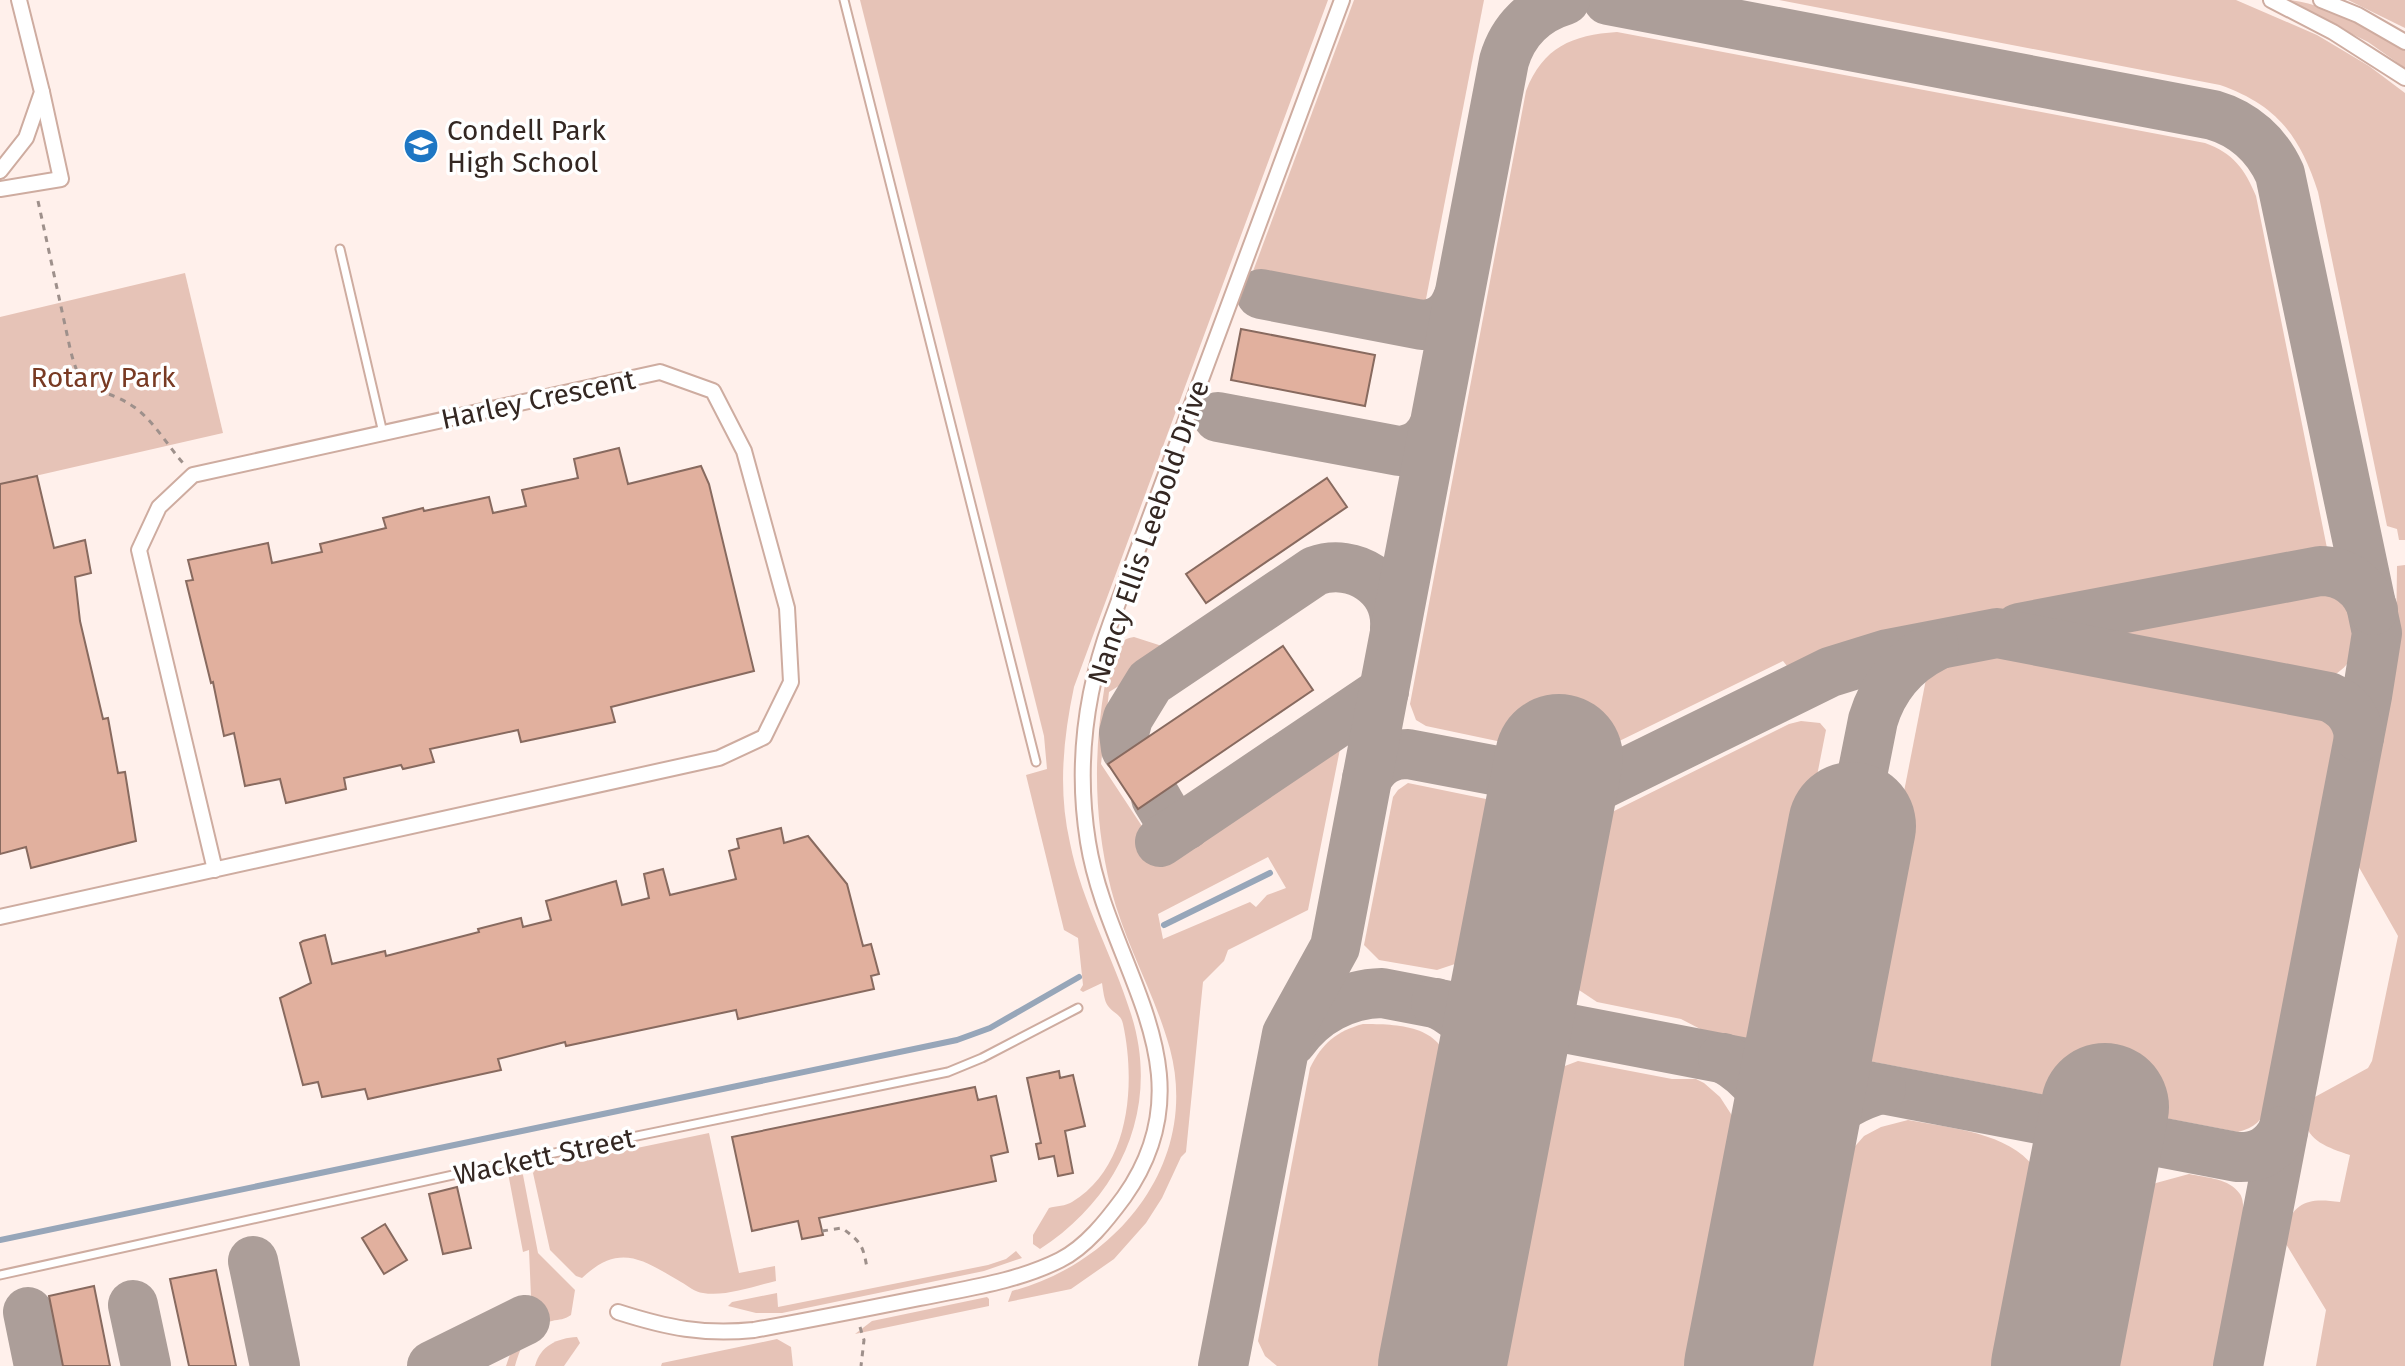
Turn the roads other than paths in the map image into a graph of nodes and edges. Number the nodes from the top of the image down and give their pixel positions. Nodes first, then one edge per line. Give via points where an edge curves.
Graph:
1 (19, 0) edge
2 (844, 0) edge
3 (1342, 0) edge
4 (2271, 0) edge
5 (2321, 0) edge
6 (2405, 42) edge
7 (2405, 78) edge
8 (42, 92) junction
9 (0, 171) edge
10 (0, 189) edge
11 (340, 249) dead end
12 (383, 433) junction
13 (1036, 762) dead end
14 (215, 870) junction
15 (0, 917) edge
16 (1078, 1008) dead end
17 (0, 1275) edge
18 (618, 1312) dead end

1 - 8 street
2 - 13 lane
3 - 18 street, Nancy Ellis Leebold Drive via 1107,632 1090,697 1082,760 1088,846 1150,1024 1159,1065 1153,1141 1135,1180 1077,1249 1002,1281 721,1333 663,1327
4 - 7 street
5 - 6 street
8 - 9 street via 26,138
8 - 10 street via 61,179
11 - 12 lane
12 - 14 street, Harley Crescent via 193,475 159,507 139,550
12 - 14 street, Harley Crescent via 660,372 713,391 744,451 787,608 791,682 764,737 719,758
14 - 15 street, Harley Crescent
16 - 17 lane, Wackett Street via 948,1072

